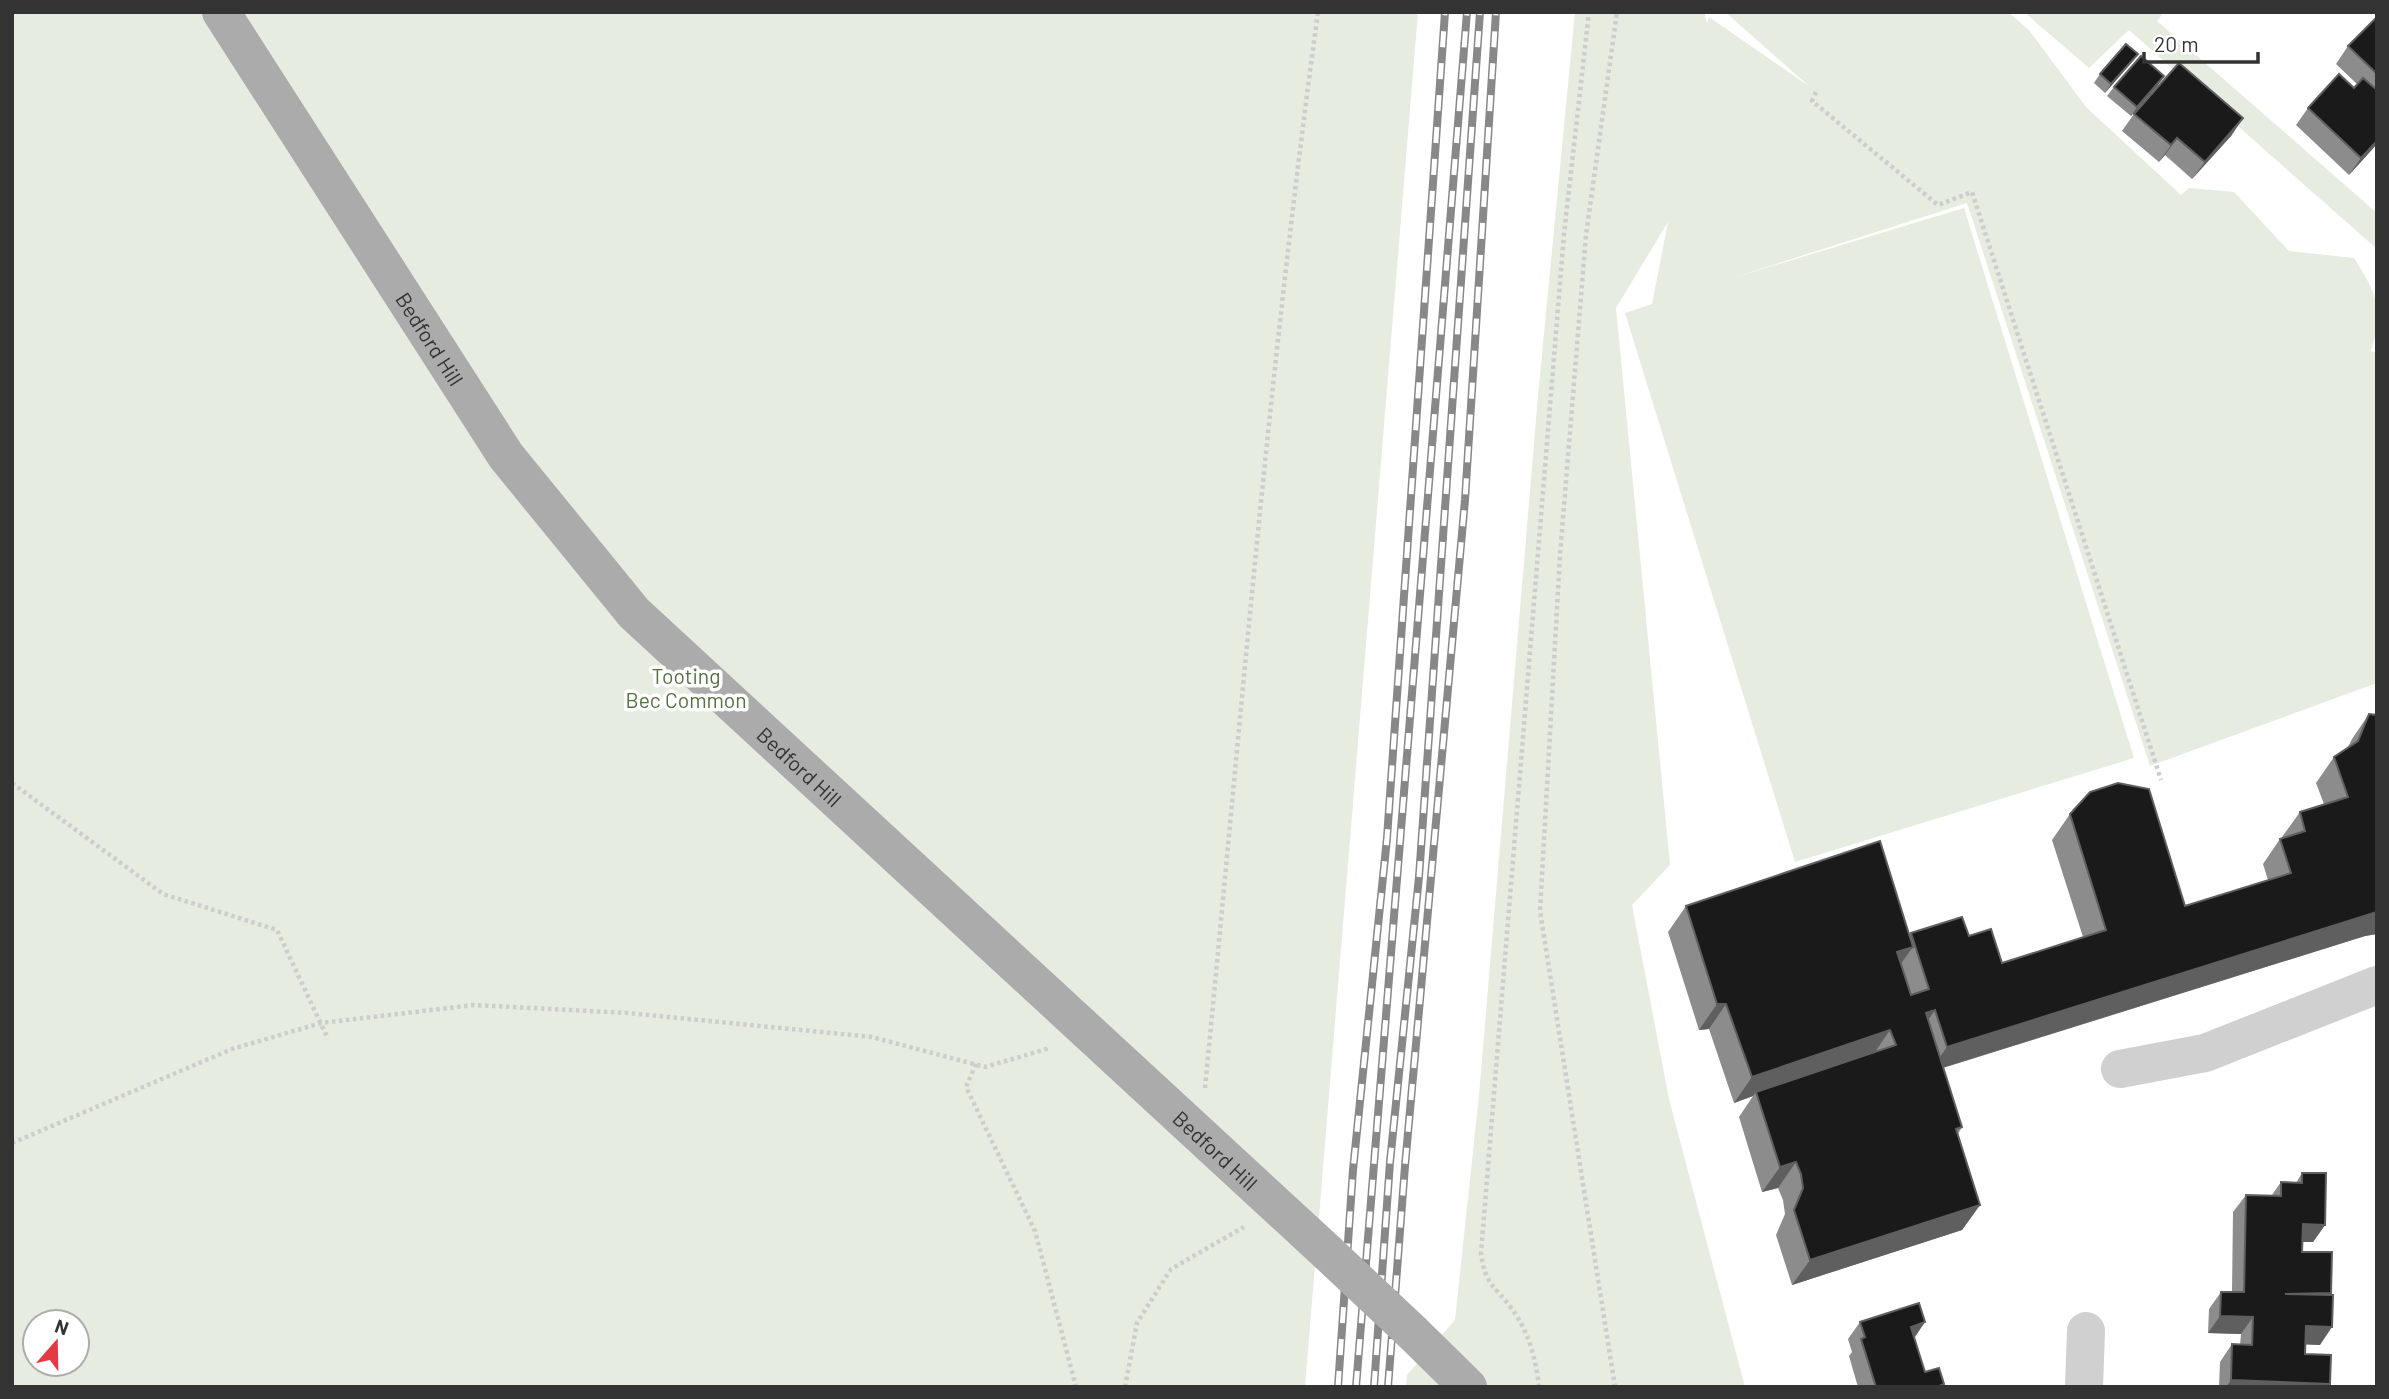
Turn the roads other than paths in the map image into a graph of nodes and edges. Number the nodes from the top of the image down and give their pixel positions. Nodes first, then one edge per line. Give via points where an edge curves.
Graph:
1 (221, 12) edge
2 (2377, 985) edge
3 (2120, 1069) dead end
4 (2086, 1331) dead end
5 (1468, 1387) edge
6 (2084, 1387) edge

1 - 5 main road, Bedford Hill, bridge via 506,456 634,613 1201,1134
2 - 3 lane via 2205,1053
4 - 6 lane

